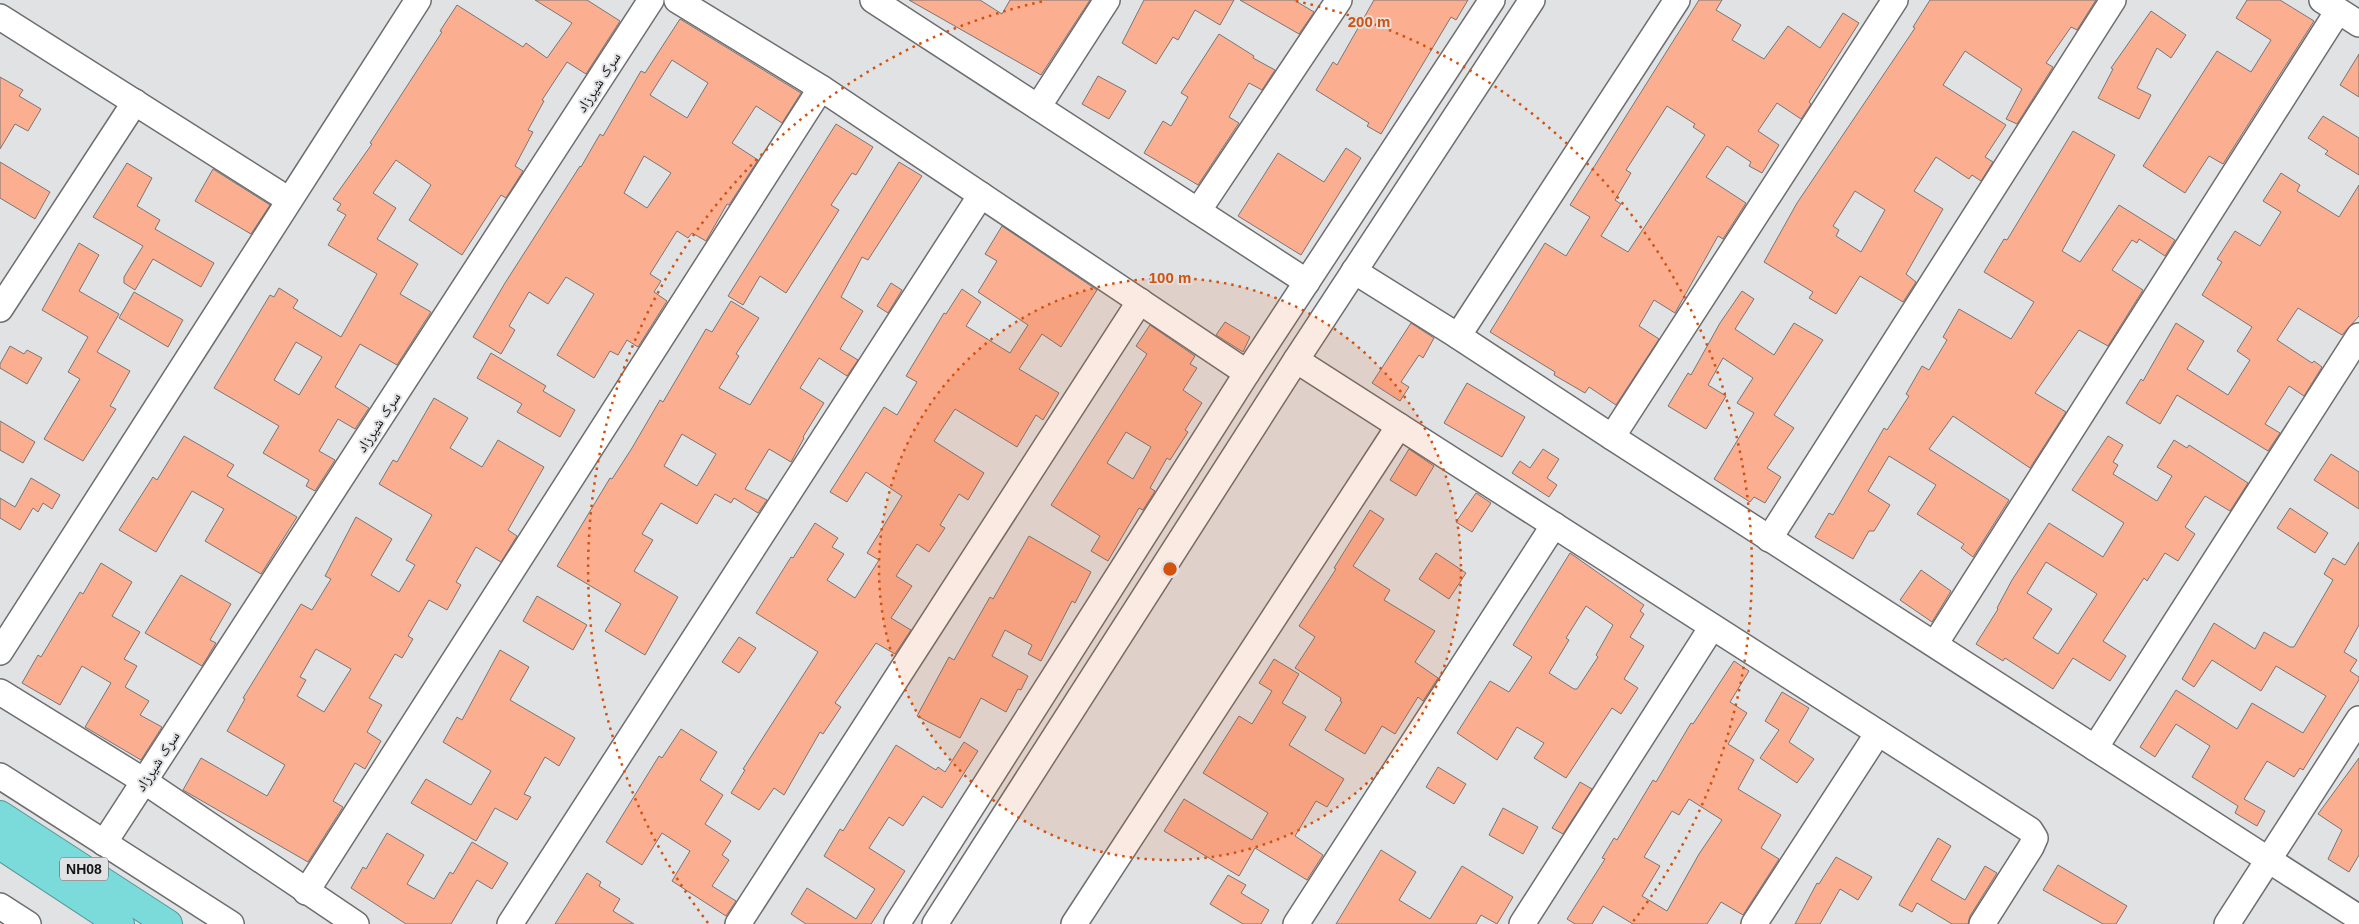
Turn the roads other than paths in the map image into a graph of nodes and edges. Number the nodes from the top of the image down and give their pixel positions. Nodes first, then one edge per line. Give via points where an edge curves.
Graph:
1 (418, 0) edge
2 (651, 0) edge
3 (677, 0) edge
4 (1108, 0) edge
5 (1339, 0) edge
6 (1492, 0) edge
7 (1532, 0) edge
8 (1677, 0) edge
9 (1895, 0) edge
10 (2113, 0) edge
11 (883, 3) edge
12 (2330, 5) edge
13 (0, 17) edge
14 (2359, 24) edge
15 (821, 88) junction
16 (135, 102) junction
17 (1038, 107) junction
18 (981, 195) junction
19 (289, 200) junction
20 (1198, 211) junction
21 (1354, 271) junction
22 (1307, 282) junction
23 (1140, 301) junction
24 (0, 309) edge
25 (1458, 336) junction
26 (2359, 336) edge
27 (1296, 360) junction
28 (1247, 373) junction
29 (1224, 411) junction
30 (1399, 426) junction
31 (1252, 428) junction
32 (1612, 438) junction
33 (1554, 524) junction
34 (1769, 539) junction
35 (1712, 627) junction
36 (1935, 644) junction
37 (0, 652) edge
38 (0, 692) edge
39 (2359, 719) edge
40 (1878, 733) junction
41 (2095, 748) junction
42 (0, 776) edge
43 (144, 781) junction
44 (0, 815) edge
45 (104, 843) junction
46 (0, 845) edge
47 (2269, 860) junction
48 (306, 892) junction
49 (0, 906) edge
50 (2359, 918) edge
51 (28, 924) edge
52 (120, 924) edge
53 (168, 924) edge
54 (230, 924) edge
55 (356, 924) edge
56 (510, 924) edge
57 (738, 924) edge
58 (897, 924) edge
59 (935, 924) edge
60 (1074, 924) edge
61 (1296, 924) edge
62 (1522, 924) edge
63 (1754, 924) edge
64 (1982, 924) edge
65 (2227, 924) edge

1 - 19 street
2 - 43 street, سرک شیرزاد
3 - 15 street
4 - 17 street
5 - 20 street
6 - 22 street
7 - 21 street
8 - 25 street
9 - 32 street
10 - 34 street
11 - 17 street
12 - 14 street
12 - 36 street
13 - 16 street
15 - 18 street
15 - 48 street
16 - 19 street
16 - 24 street
17 - 20 street
18 - 23 street
18 - 56 street
19 - 37 street
20 - 22 street
21 - 25 street
21 - 27 street
22 - 28 street
23 - 28 street
23 - 57 street
25 - 32 street
26 - 41 street
27 - 30 street
27 - 31 street
28 - 29 street
29 - 31 street
29 - 58 street
30 - 33 street
30 - 60 street
31 - 59 street
32 - 34 street
33 - 35 street
33 - 61 street
34 - 36 street
35 - 40 street
35 - 62 street
36 - 41 street
38 - 43 street
39 - 47 street
40 - 63 street
40 - 64 street via 2030,830 2035,838
41 - 47 street
42 - 45 street
43 - 45 street, سرک شیرزاد
43 - 48 street
44 - 53 highway, NH08
45 - 54 street
46 - 52 highway, NH08
47 - 50 street
47 - 65 street
48 - 55 street
49 - 51 street

